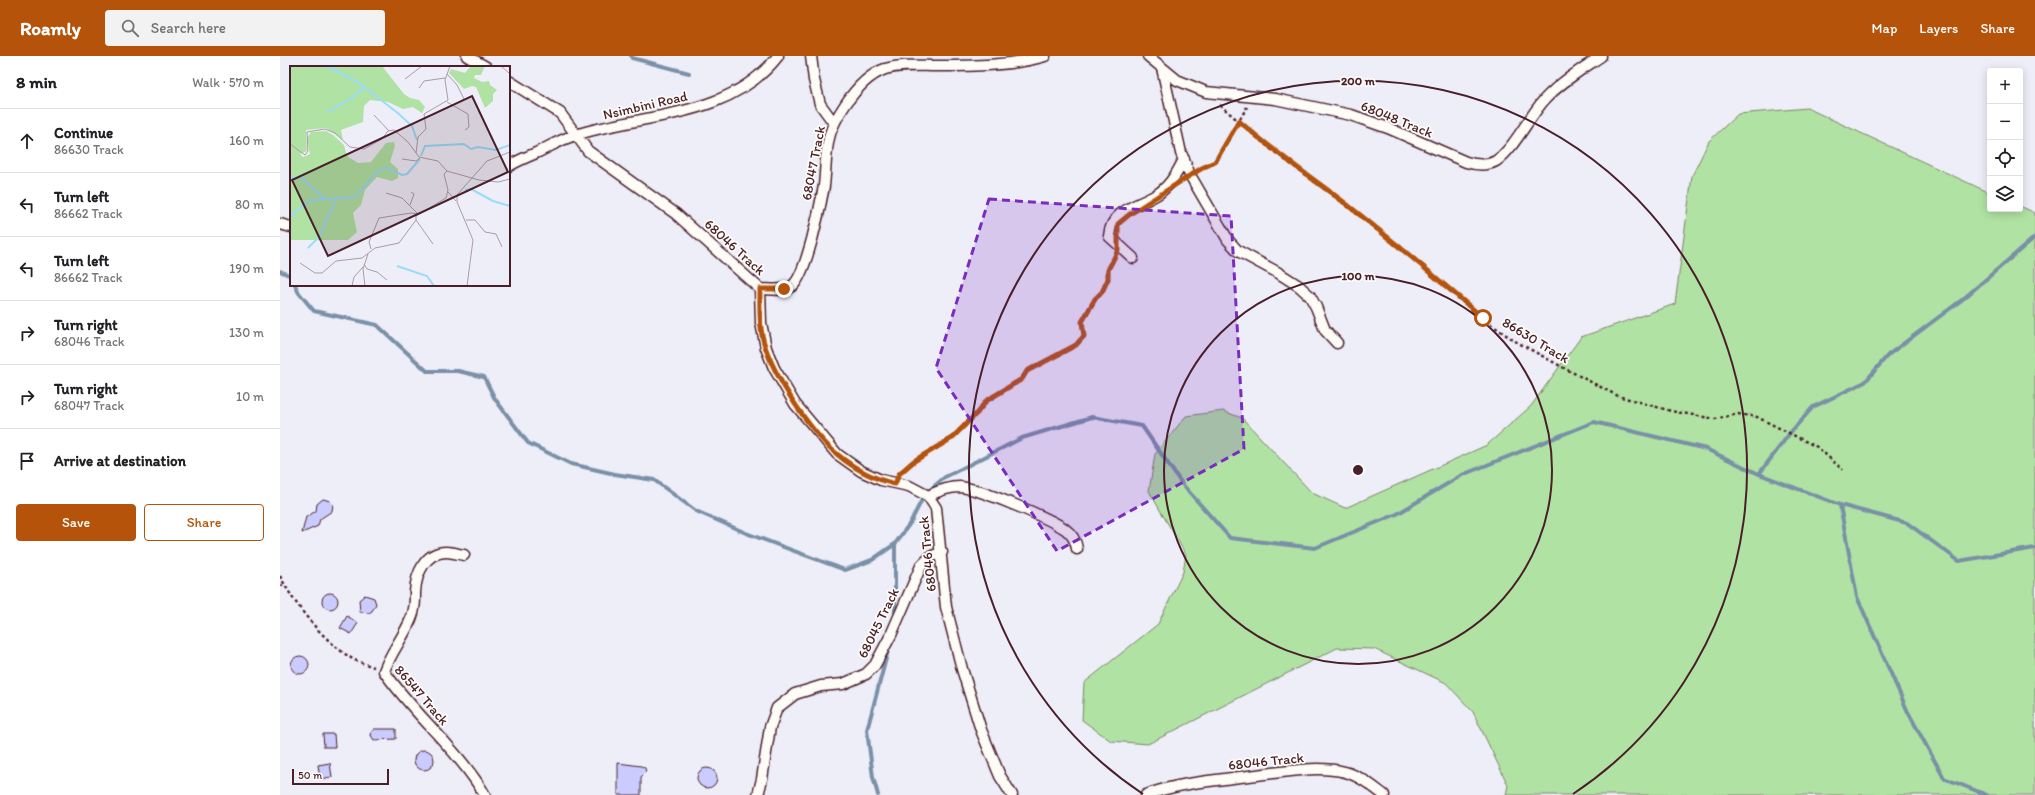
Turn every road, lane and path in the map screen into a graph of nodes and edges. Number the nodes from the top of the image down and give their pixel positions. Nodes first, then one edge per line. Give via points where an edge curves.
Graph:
1 (467, 56) edge
2 (778, 56) edge
3 (811, 56) edge
4 (1045, 56) edge
5 (1148, 56) edge
6 (1601, 56) edge
7 (484, 66) edge
8 (1162, 68) junction
9 (510, 83) edge
10 (1206, 92) junction
11 (1256, 97) junction
12 (1239, 121) junction
13 (834, 123) junction
14 (574, 135) junction
15 (1184, 159) junction
16 (510, 166) edge
17 (1190, 175) junction
18 (280, 224) edge
19 (290, 227) edge
20 (1119, 246) junction
21 (1133, 258) dead end
22 (760, 289) junction
23 (1337, 343) dead end
24 (1843, 470) dead end
25 (895, 484) junction
26 (928, 496) junction
27 (1077, 549) dead end
28 (942, 552) junction
29 (464, 555) dead end
30 (280, 576) edge
31 (284, 584) junction
32 (280, 586) edge
33 (384, 671) junction
34 (485, 795) edge
35 (758, 795) edge
36 (1012, 795) edge
37 (1146, 795) edge
38 (1384, 795) edge

1 - 7 street
2 - 14 street, Nsimbini Road via 772,64 731,95 703,106
3 - 13 street via 820,104
4 - 13 street, 68047 Track via 1008,63 960,66 909,65 885,69 855,91
5 - 8 street, 68048 Track
6 - 11 street, 68048 Track via 1555,89 1505,153 1495,161 1485,164 1466,162 1351,115
8 - 10 street, 68048 Track via 1177,80
8 - 15 street
9 - 14 street, 68046 Track via 560,113
10 - 11 street, 68048 Track
10 - 12 path, 86630 Track
11 - 12 path
12 - 17 path via 1215,162
12 - 24 path, 86630 Track via 1515,341 1618,396 1671,411 1715,418 1738,414 1757,417 1817,447
13 - 22 street, 68047 Track via 830,135 824,187 801,275 793,286 784,289
14 - 16 street, Nsimbini Road
14 - 22 street, 68046 Track via 588,151 676,214
15 - 17 street
15 - 20 street via 1162,190 1120,214 1110,233 1112,240
17 - 23 street via 1228,240 1238,251 1277,272 1310,296 1325,330
18 - 19 street
20 - 21 street
20 - 25 path via 1102,292 1082,322 1084,336 1076,345 1027,371 1022,379 986,401 952,438 914,461 899,474
22 - 25 street, 68046 Track via 761,323 766,348 774,368 795,404 837,454 861,471
25 - 26 street, 68046 Track via 909,486
26 - 27 street via 951,487 975,490 1060,526 1072,536
26 - 28 street, 68046 Track via 936,508
28 - 35 street, 68045 Track via 930,557 921,566 891,635 875,665 866,674 843,684 821,686 795,694 777,708 770,727
28 - 36 street, 68046 Track via 946,607 962,669 986,743 1000,776
29 - 33 street via 445,552 436,554 424,563 415,590 412,619 389,657
30 - 31 path, 86547 Track
31 - 32 path
31 - 33 path, 86547 Track via 290,597 321,632 351,659
33 - 34 street, 86547 Track via 394,687 432,727
37 - 38 street, 68046 Track via 1168,787 1296,771 1330,770 1358,777

